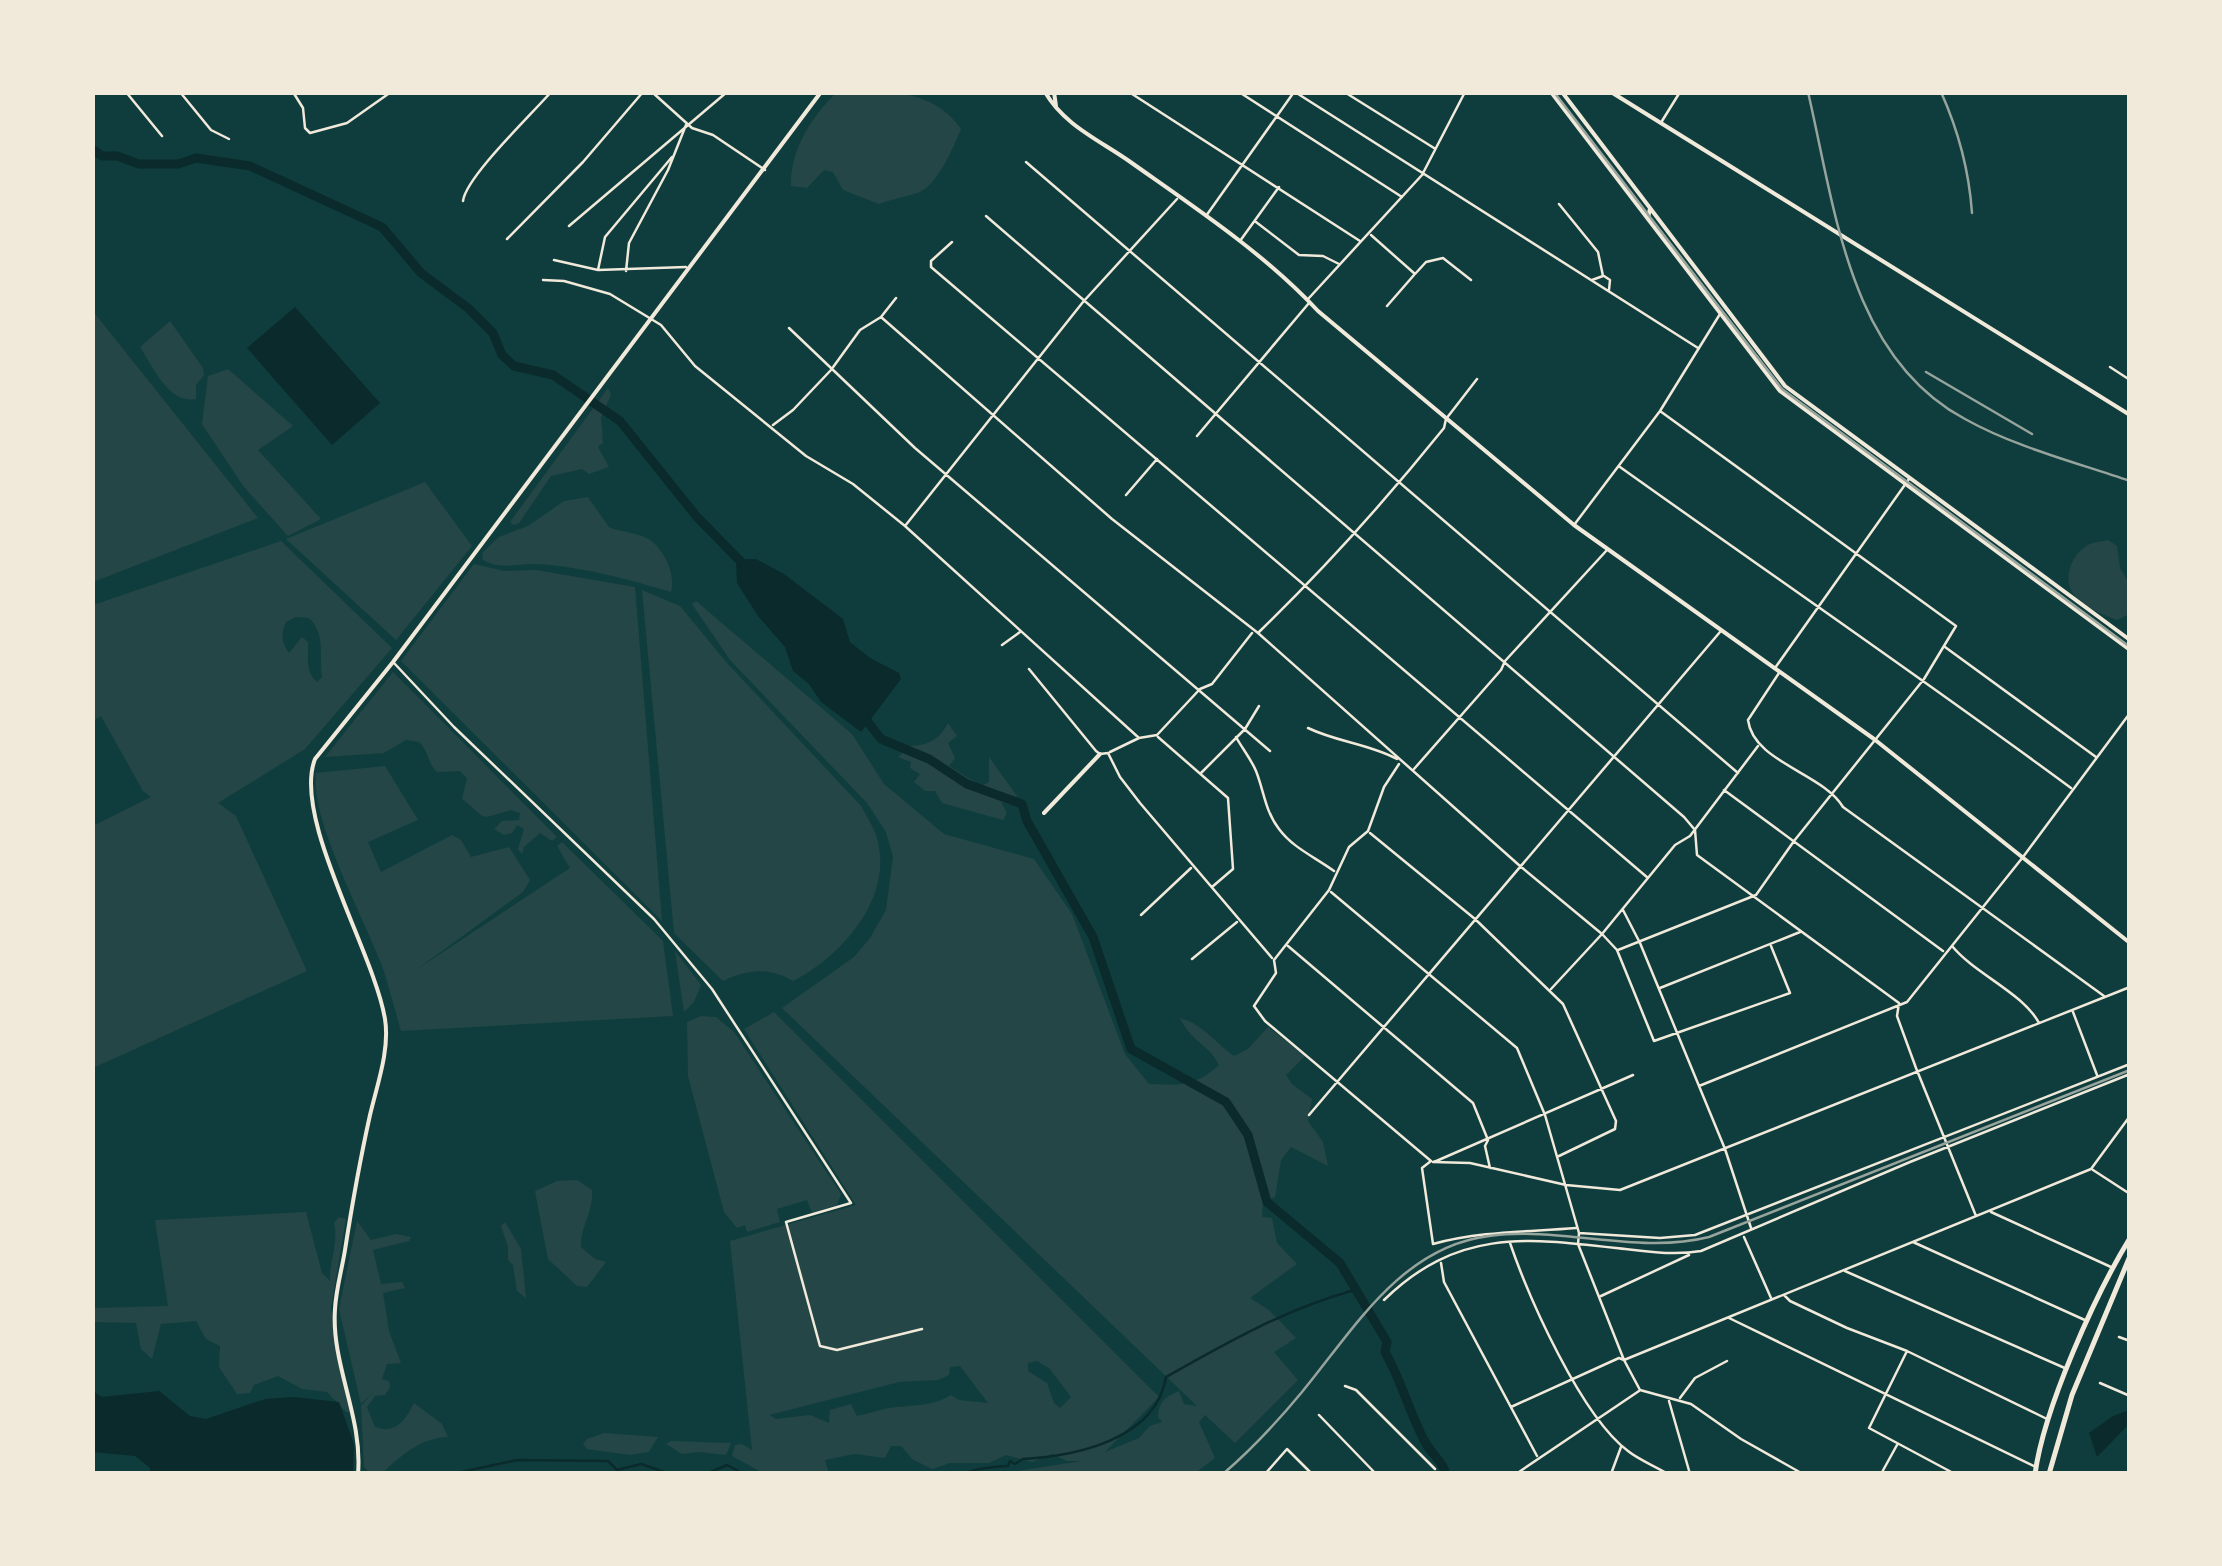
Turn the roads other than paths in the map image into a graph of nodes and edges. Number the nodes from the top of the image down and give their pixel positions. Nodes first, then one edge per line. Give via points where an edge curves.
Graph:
1 (126, 92) edge
2 (180, 92) edge
3 (293, 92) edge
4 (391, 92) edge
5 (551, 92) edge
6 (643, 92) edge
7 (652, 92) edge
8 (727, 92) edge
9 (821, 92) edge
10 (1045, 92) edge
11 (1054, 92) edge
12 (1129, 92) edge
13 (1240, 92) edge
14 (1295, 92) edge
15 (1465, 92) edge
16 (1551, 92) edge
17 (1562, 92) edge
18 (1610, 92) edge
19 (1680, 92) edge
20 (1346, 94) edge
21 (1056, 110) junction
22 (1277, 117) junction
23 (1661, 122) junction
24 (687, 124) junction
25 (162, 136) dead end
26 (229, 138) dead end
27 (1435, 149) junction
28 (676, 152) junction
29 (1026, 162) dead end
30 (1242, 164) junction
31 (765, 170) junction
32 (1422, 175) junction
33 (652, 181) junction
34 (1279, 187) junction
35 (659, 188) junction
36 (1178, 198) junction
37 (1402, 198) junction
38 (463, 202) dead end
39 (1559, 204) dead end
40 (1650, 208) junction
41 (986, 216) dead end
42 (1206, 217) junction
43 (1648, 219) junction
44 (1256, 222) junction
45 (569, 226) dead end
46 (1370, 234) junction
47 (506, 239) dead end
48 (1360, 241) junction
49 (952, 242) dead end
50 (1239, 243) junction
51 (1131, 250) junction
52 (554, 260) dead end
53 (1339, 264) junction
54 (688, 268) junction
55 (598, 270) junction
56 (626, 271) junction
57 (1414, 274) junction
58 (1603, 276) junction
59 (543, 280) dead end
60 (1471, 280) dead end
61 (1591, 280) junction
62 (1609, 292) junction
63 (896, 298) dead end
64 (1309, 301) junction
65 (1083, 302) junction
66 (1387, 306) dead end
67 (1722, 311) junction
68 (881, 317) junction
69 (652, 318) junction
70 (789, 328) dead end
71 (1698, 348) junction
72 (1038, 357) junction
73 (1260, 362) junction
74 (2110, 368) dead end
75 (831, 370) junction
76 (1476, 379) dead end
77 (2130, 380) edge
78 (1660, 411) junction
79 (992, 415) junction
80 (2130, 415) edge
81 (1214, 416) junction
82 (1446, 419) junction
83 (772, 426) junction
84 (1197, 436) dead end
85 (1159, 458) junction
86 (1620, 467) junction
87 (946, 472) junction
88 (1400, 482) junction
89 (1907, 482) junction
90 (1126, 495) dead end
91 (1574, 524) junction
92 (905, 526) junction
93 (1354, 535) junction
94 (1608, 549) junction
95 (1858, 552) junction
96 (1307, 586) junction
97 (1818, 609) junction
98 (1551, 611) junction
99 (1021, 631) junction
100 (1256, 632) junction
101 (1720, 632) junction
102 (2130, 640) edge
103 (1002, 645) dead end
104 (1944, 646) junction
105 (2130, 650) edge
106 (1505, 661) junction
107 (392, 662) junction
108 (1029, 669) dead end
109 (1777, 671) junction
110 (1924, 679) junction
111 (1200, 689) junction
112 (1259, 706) dead end
113 (1659, 706) junction
114 (2130, 713) edge
115 (1460, 718) junction
116 (1308, 728) dead end
117 (1244, 729) junction
118 (1157, 735) junction
119 (1236, 737) junction
120 (1139, 738) junction
121 (1874, 739) junction
122 (1759, 745) junction
123 (1270, 751) dead end
124 (1108, 753) junction
125 (1100, 754) junction
126 (2096, 757) junction
127 (1614, 758) junction
128 (1401, 762) junction
129 (1413, 770) junction
130 (1738, 773) junction
131 (1200, 774) junction
132 (2073, 788) junction
133 (1723, 790) junction
134 (1832, 794) junction
135 (1567, 811) junction
136 (1044, 813) dead end
137 (1695, 830) junction
138 (1368, 831) junction
139 (1794, 842) junction
140 (2023, 857) junction
141 (1520, 866) junction
142 (1192, 867) junction
143 (1336, 872) junction
144 (1648, 878) junction
145 (1210, 888) junction
146 (1329, 890) junction
147 (1753, 897) junction
148 (1982, 907) junction
149 (1623, 910) junction
150 (1141, 915) dead end
151 (1474, 919) junction
152 (1239, 920) junction
153 (1800, 932) junction
154 (1602, 934) junction
155 (1640, 943) junction
156 (2130, 943) edge
157 (1286, 945) junction
158 (1771, 946) junction
159 (1952, 946) junction
160 (1617, 950) junction
161 (1944, 952) junction
162 (1192, 959) dead end
163 (1274, 960) junction
164 (1428, 973) junction
165 (2130, 987) edge
166 (1550, 989) junction
167 (1659, 989) junction
168 (2106, 997) junction
169 (1899, 1004) junction
170 (2072, 1011) junction
171 (2039, 1024) junction
172 (1383, 1026) junction
173 (1676, 1035) junction
174 (2130, 1064) edge
175 (1919, 1071) junction
176 (2130, 1074) edge
177 (1632, 1075) dead end
178 (2098, 1075) junction
179 (1338, 1080) junction
180 (1698, 1086) junction
181 (1603, 1089) junction
182 (1309, 1115) dead end
183 (1545, 1116) junction
184 (2130, 1116) edge
185 (1945, 1138) junction
186 (1488, 1140) junction
187 (1948, 1148) junction
188 (1724, 1149) junction
189 (1558, 1157) junction
190 (1432, 1162) junction
191 (2091, 1169) junction
192 (1491, 1170) junction
193 (1566, 1185) junction
194 (2130, 1194) edge
195 (1989, 1210) junction
196 (1748, 1216) junction
197 (1976, 1216) junction
198 (1577, 1231) junction
199 (1751, 1231) junction
200 (1744, 1236) junction
201 (2130, 1238) edge
202 (1510, 1242) junction
203 (1913, 1242) junction
204 (1578, 1244) junction
205 (1692, 1253) junction
206 (2130, 1256) edge
207 (1441, 1261) junction
208 (2112, 1268) junction
209 (1842, 1270) junction
210 (1783, 1294) junction
211 (1600, 1296) junction
212 (1771, 1299) junction
213 (1384, 1300) dead end
214 (1727, 1317) junction
215 (2088, 1322) junction
216 (922, 1329) dead end
217 (2119, 1336) dead end
218 (2130, 1341) edge
219 (1907, 1351) junction
220 (1624, 1360) junction
221 (1727, 1360) dead end
222 (2066, 1374) junction
223 (1573, 1381) junction
224 (2100, 1383) dead end
225 (1345, 1386) dead end
226 (2076, 1386) junction
227 (1640, 1390) junction
228 (2059, 1392) junction
229 (1884, 1396) junction
230 (2072, 1396) junction
231 (2130, 1396) edge
232 (1668, 1399) junction
233 (1680, 1399) junction
234 (1512, 1407) junction
235 (1319, 1415) dead end
236 (1599, 1419) junction
237 (2048, 1419) junction
238 (1898, 1443) junction
239 (1622, 1446) junction
240 (1537, 1456) junction
241 (1435, 1469) dead end
242 (2035, 1470) edge
243 (1519, 1473) edge
244 (358, 1474) edge
245 (1265, 1474) edge
246 (1312, 1474) edge
247 (1376, 1474) edge
248 (1485, 1474) edge
249 (1499, 1474) edge
250 (1612, 1474) edge
251 (1668, 1474) edge
252 (1690, 1474) edge
253 (1803, 1474) edge
254 (1881, 1474) edge
255 (1955, 1474) edge
256 (2049, 1474) edge

1 - 25 street
2 - 26 street via 211,130
3 - 4 street via 310,133 347,123
5 - 38 street via 479,172
6 - 47 street
7 - 24 street
8 - 24 street
9 - 31 main road
10 - 21 main road
11 - 21 main road
12 - 30 street
13 - 22 street
14 - 22 street
14 - 32 street
15 - 27 street
16 - 43 main road
17 - 40 main road
18 - 23 main road
19 - 23 street
20 - 27 street
21 - 36 main road
22 - 30 street
22 - 37 street
23 - 80 main road
24 - 28 street
24 - 31 street
24 - 45 street
27 - 32 street
28 - 33 street
28 - 35 street
29 - 51 street
30 - 34 street
30 - 42 street
31 - 54 main road
32 - 37 street
32 - 61 street
33 - 35 street
33 - 55 street via 605,238
34 - 44 street
34 - 48 street
35 - 56 street via 629,243
36 - 42 main road
36 - 51 street
37 - 46 street
39 - 58 street via 1598,252
40 - 43 main road
40 - 67 main road
41 - 65 street
42 - 50 main road
43 - 67 main road
44 - 50 street
44 - 53 street via 1299,255
46 - 48 street
46 - 57 street
48 - 53 street
49 - 72 street via 932,267
50 - 64 main road
51 - 65 street
51 - 73 street
52 - 55 street
53 - 64 street
54 - 56 street
54 - 69 main road
55 - 56 street
57 - 60 street via 1443,258
57 - 66 street
58 - 61 street
58 - 62 street via 1610,280
59 - 69 street via 610,294
61 - 62 street
62 - 71 street
63 - 68 street
64 - 73 street
64 - 82 main road
65 - 72 street
65 - 81 street
67 - 71 street
67 - 89 main road via 1785,386
68 - 75 street via 860,330
68 - 79 street
69 - 83 street via 695,366
69 - 107 main road
70 - 75 street
71 - 78 street
72 - 79 street
72 - 85 street
73 - 81 street
73 - 88 street
74 - 77 street
75 - 83 street
75 - 87 street
76 - 82 street
78 - 86 street
78 - 95 street
79 - 87 street
79 - 100 street
81 - 84 street
81 - 93 street
82 - 88 street
82 - 91 main road
83 - 92 street
85 - 90 street
85 - 96 street
86 - 91 street
86 - 97 street
87 - 92 street
87 - 111 street
88 - 93 street
88 - 98 street
89 - 95 street
89 - 102 main road
89 - 105 main road
91 - 94 main road
92 - 99 street
93 - 96 street
93 - 106 street
94 - 98 street
94 - 101 main road
95 - 97 street
95 - 104 street via 1956,626
96 - 100 street
96 - 115 street
97 - 109 street
97 - 110 street
98 - 106 street
98 - 113 street
99 - 103 street
99 - 120 street
100 - 111 street via 1212,684
100 - 128 street
101 - 109 main road
101 - 113 street
104 - 110 street
104 - 126 street
106 - 115 street
106 - 127 street
107 - 216 street via 654,919 712,990 851,1203 786,1222 820,1346 836,1350
107 - 244 main road via 308,776 321,834 386,1024 335,1306 359,1442
108 - 125 street
109 - 121 main road
109 - 122 street via 1748,720
110 - 121 street
110 - 132 street
111 - 117 street
111 - 118 street
112 - 117 street
113 - 127 street
113 - 130 street
114 - 126 street
115 - 129 street
115 - 135 street
116 - 128 street
117 - 119 street
117 - 123 street
118 - 120 street
118 - 131 street
119 - 131 street
119 - 143 street via 1280,832
120 - 124 street
121 - 134 street
121 - 140 main road
122 - 130 street
122 - 134 street
124 - 125 street
124 - 142 street
125 - 136 main road
126 - 132 street
127 - 135 street
127 - 137 street
128 - 129 street
128 - 138 street
129 - 141 street
130 - 133 street
131 - 145 street via 1228,798 1233,868
132 - 140 street
133 - 137 street
133 - 139 street
134 - 139 street
134 - 148 street
135 - 141 street
135 - 144 street
137 - 144 street
137 - 147 street via 1696,855
138 - 143 street
138 - 151 street
139 - 147 street
139 - 161 street
140 - 148 street
140 - 156 main road
141 - 151 street
141 - 154 street
142 - 145 street
142 - 150 street
143 - 146 street
144 - 149 street
145 - 152 street
146 - 157 street
146 - 164 street
147 - 153 street
147 - 155 street
148 - 159 street
148 - 168 street
149 - 154 street
149 - 155 street
151 - 164 street
151 - 166 street
152 - 162 street
152 - 163 street
153 - 158 street
153 - 169 street
154 - 160 street
154 - 166 street
155 - 160 street
155 - 167 street
157 - 163 street
157 - 172 street
158 - 167 street
158 - 173 street via 1790,993
159 - 161 street
159 - 171 street
160 - 173 street via 1654,1041
161 - 169 street via 1914,996
163 - 179 street via 1276,973 1254,1006
164 - 172 street
164 - 183 street via 1518,1048
165 - 168 street
166 - 181 street via 1564,1004
167 - 173 street
168 - 170 street
169 - 175 street via 1897,1016
169 - 180 street
170 - 171 street
170 - 178 street
171 - 175 street
172 - 179 street
172 - 186 street via 1473,1104
173 - 180 street
174 - 178 street
175 - 185 street
175 - 188 street
176 - 187 street
177 - 181 street
178 - 185 street
179 - 182 street
179 - 190 street
180 - 188 street
181 - 183 street
181 - 189 street via 1615,1129
183 - 186 street
183 - 189 street
184 - 191 street
185 - 187 street
185 - 196 street
186 - 190 street
186 - 192 street
187 - 197 street
187 - 199 street
188 - 193 street via 1620,1190
188 - 196 street
189 - 193 street
190 - 192 street
190 - 198 street via 1422,1168 1433,1244 1496,1232
191 - 194 street
191 - 195 street
192 - 193 street
193 - 198 street
195 - 197 street
195 - 208 street
196 - 198 street via 1678,1238
196 - 199 street
197 - 203 street
198 - 204 street
199 - 200 street
200 - 205 street
200 - 212 street
201 - 208 main road
202 - 204 street
202 - 207 street via 1487,1242
202 - 223 street
203 - 209 street
203 - 215 street
204 - 205 street
204 - 211 street
205 - 211 street
206 - 226 main road
207 - 213 street
207 - 234 street via 1444,1282
208 - 215 main road
209 - 210 street
209 - 222 street
210 - 212 street
210 - 219 street
211 - 220 street
212 - 214 street
214 - 220 street
214 - 229 street
215 - 222 main road
217 - 218 street
219 - 229 street
219 - 237 street
220 - 223 street
220 - 227 street
221 - 233 street via 1695,1378
222 - 226 main road via 2065,1386
222 - 228 main road
223 - 234 street
223 - 236 street
224 - 231 street
225 - 241 street
226 - 230 main road
227 - 232 street
227 - 236 street
228 - 230 main road via 2064,1388
228 - 237 main road
229 - 238 street via 1868,1428
229 - 242 street
230 - 256 main road
232 - 233 street
232 - 252 street
233 - 253 street
234 - 240 street
235 - 247 street
236 - 239 street
236 - 240 street
237 - 242 main road
238 - 254 street
238 - 255 street
239 - 250 street
239 - 251 street
240 - 243 street
245 - 246 street via 1287,1449
248 - 249 street

